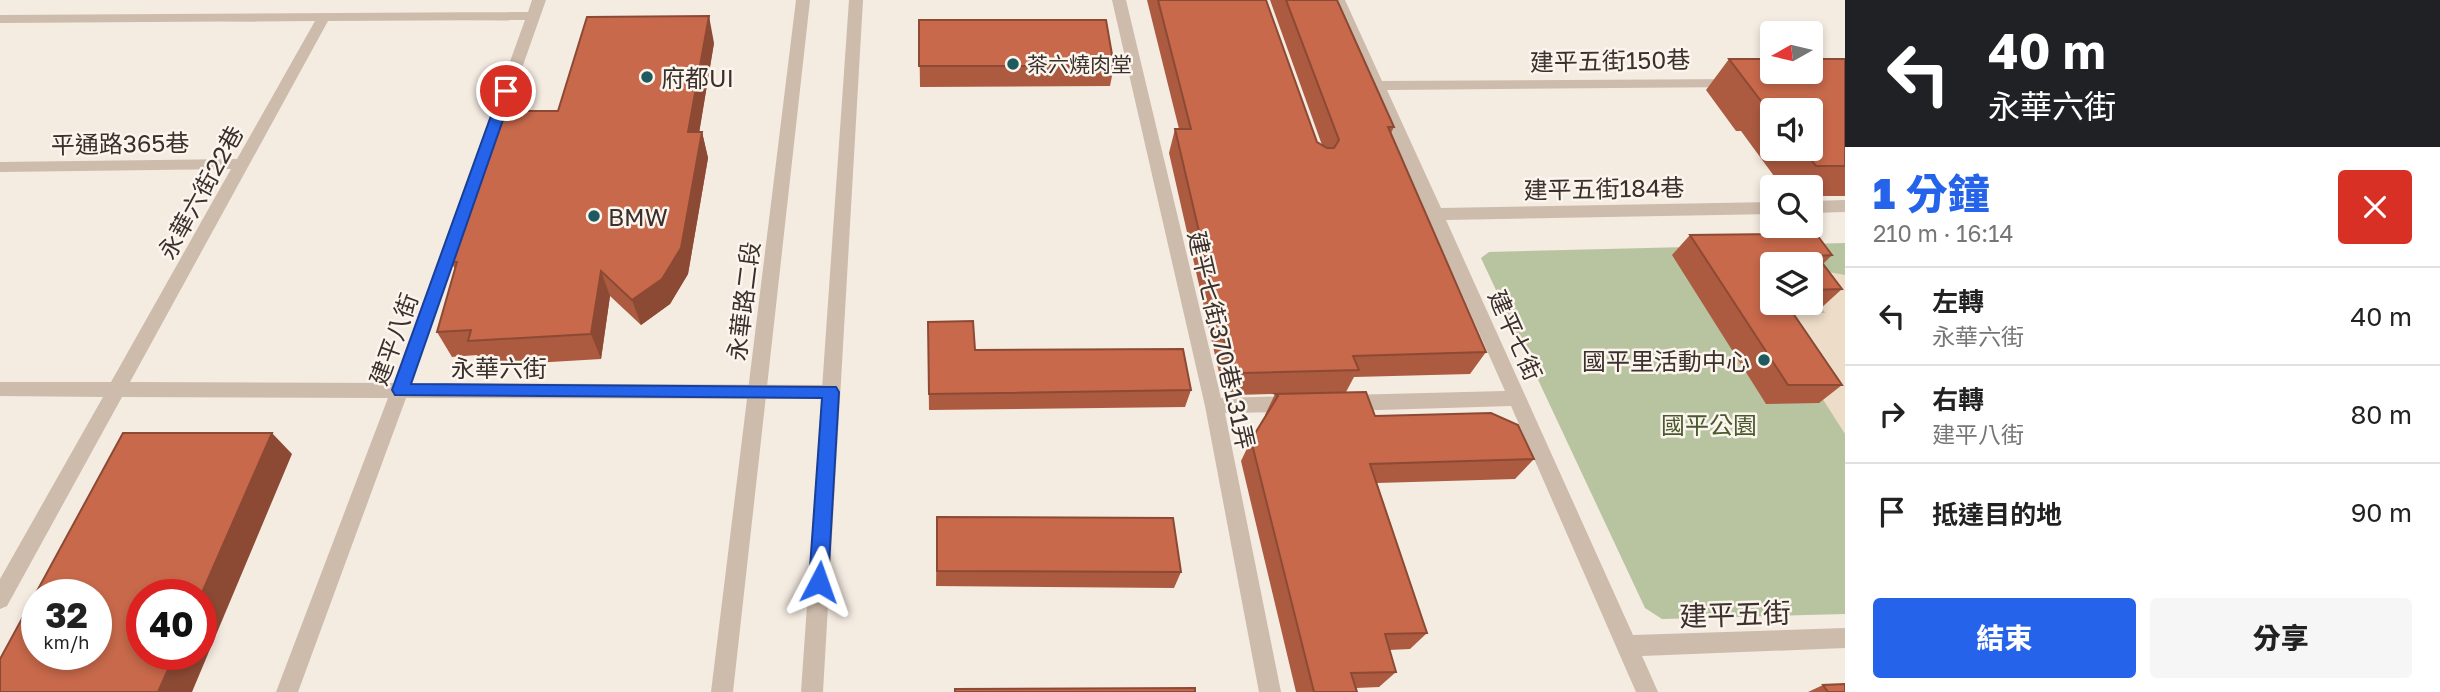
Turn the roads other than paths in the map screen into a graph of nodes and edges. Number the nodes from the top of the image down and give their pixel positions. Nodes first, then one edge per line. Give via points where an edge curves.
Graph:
1 (803, 0) edge
2 (856, 0) edge
3 (1119, 0) edge
4 (1338, 0) edge
5 (536, 8) edge
6 (323, 18) junction
7 (0, 19) edge
8 (1748, 81) edge
9 (1376, 86) junction
10 (241, 164) junction
11 (0, 167) edge
12 (1845, 206) edge
13 (1823, 207) edge
14 (1760, 208) edge
15 (1436, 214) junction
16 (118, 388) junction
17 (0, 389) edge
18 (400, 390) junction
19 (757, 392) junction
20 (831, 392) junction
21 (1517, 398) junction
22 (1214, 407) junction
23 (0, 599) edge
24 (1845, 638) edge
25 (1627, 646) junction
26 (288, 692) edge
27 (722, 692) edge
28 (812, 692) edge
29 (1270, 692) edge
30 (1647, 692) edge

1 - 19 street, 永華路二段
2 - 20 street
3 - 22 street, 建平七街370巷131弄
4 - 9 street, 建平七街
5 - 6 street
5 - 18 street, 建平八街
6 - 7 street
6 - 10 street, 永華六街22巷
8 - 9 street, 建平五街150巷
9 - 15 street, 建平七街
10 - 11 street, 平通路365巷
10 - 16 street, 永華六街22巷
12 - 13 street
14 - 15 street, 建平五街184巷
15 - 21 street, 建平七街
16 - 17 street, 永華六街
16 - 18 street, 永華六街
16 - 23 street, 永華六街22巷
18 - 19 street, 永華六街
18 - 26 street, 建平八街
19 - 20 street, 永華六街
19 - 27 street, 永華路二段
20 - 28 street
21 - 22 street
21 - 25 street, 建平七街
22 - 29 street, 建平七街370巷131弄
24 - 25 street, 建平五街
25 - 30 street, 建平七街

